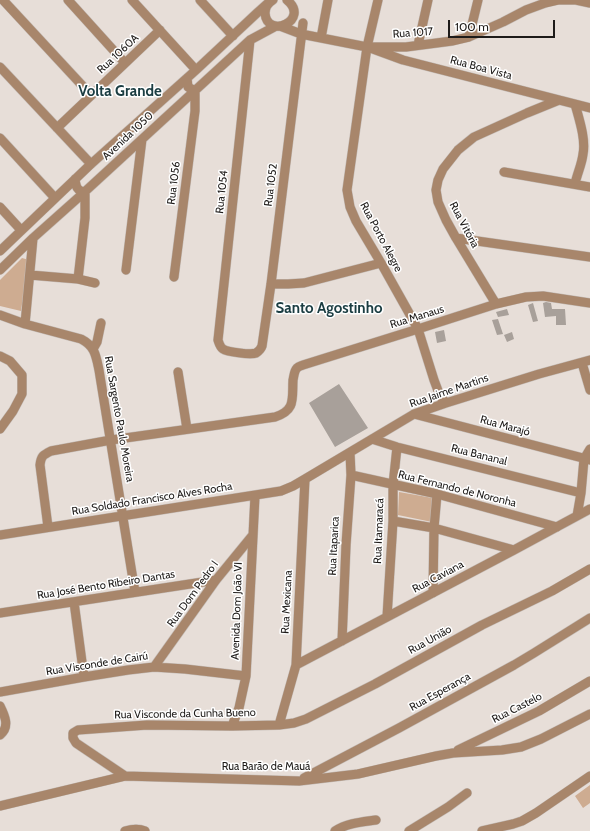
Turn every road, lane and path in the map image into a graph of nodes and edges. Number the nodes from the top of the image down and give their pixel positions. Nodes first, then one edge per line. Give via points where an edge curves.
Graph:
1 (3, 0) edge
2 (68, 0) edge
3 (132, 0) edge
4 (200, 0) edge
5 (328, 0) edge
6 (378, 0) edge
7 (428, 0) edge
8 (478, 0) edge
9 (528, 0) edge
10 (576, 0) edge
11 (270, 1) edge
12 (288, 2) edge
13 (590, 3) edge
14 (526, 10) junction
15 (303, 23) junction
16 (278, 26) junction
17 (160, 30) junction
18 (301, 34) junction
19 (233, 36) junction
20 (317, 37) junction
21 (469, 37) junction
22 (250, 40) junction
23 (418, 45) junction
24 (367, 47) junction
25 (406, 47) junction
26 (403, 60) junction
27 (125, 63) junction
28 (0, 67) edge
29 (196, 70) junction
30 (187, 78) junction
31 (172, 91) junction
32 (195, 91) junction
33 (91, 95) junction
34 (559, 100) junction
35 (183, 102) junction
36 (575, 104) junction
37 (590, 108) edge
38 (57, 128) junction
39 (0, 138) edge
40 (142, 139) junction
41 (587, 154) edge
42 (91, 164) junction
43 (504, 172) dead end
44 (75, 179) junction
45 (575, 184) junction
46 (590, 187) edge
47 (85, 192) junction
48 (59, 195) junction
49 (72, 203) junction
50 (0, 207) edge
51 (21, 230) junction
52 (33, 238) junction
53 (456, 238) junction
54 (0, 251) edge
55 (590, 257) edge
56 (381, 263) junction
57 (0, 270) edge
58 (126, 270) dead end
59 (30, 275) junction
60 (174, 277) dead end
61 (78, 279) junction
62 (95, 283) dead end
63 (272, 284) junction
64 (590, 303) edge
65 (496, 304) junction
66 (0, 315) edge
67 (101, 323) dead end
68 (25, 324) junction
69 (418, 329) junction
70 (93, 349) junction
71 (260, 350) joint
72 (0, 356) edge
73 (586, 361) edge
74 (178, 372) dead end
75 (590, 390) edge
76 (446, 403) junction
77 (414, 414) junction
78 (0, 429) edge
79 (187, 429) junction
80 (372, 439) junction
81 (111, 440) junction
82 (397, 447) junction
83 (590, 449) edge
84 (350, 453) junction
85 (587, 460) edge
86 (351, 475) junction
87 (306, 479) junction
88 (393, 485) junction
89 (581, 493) junction
90 (438, 494) junction
91 (255, 496) junction
92 (590, 509) edge
93 (123, 516) junction
94 (577, 516) junction
95 (393, 522) junction
96 (48, 527) junction
97 (557, 527) junction
98 (434, 528) junction
99 (0, 535) edge
100 (252, 536) junction
101 (514, 550) junction
102 (590, 569) edge
103 (216, 580) junction
104 (135, 592) junction
105 (433, 593) junction
106 (74, 602) junction
107 (0, 613) edge
108 (387, 617) junction
109 (590, 618) edge
110 (342, 641) junction
111 (296, 664) junction
112 (154, 667) junction
113 (84, 676) junction
114 (246, 676) junction
115 (590, 681) edge
116 (0, 692) edge
117 (0, 706) edge
118 (590, 714) edge
119 (279, 725) junction
120 (232, 726) junction
121 (0, 735) edge
122 (453, 753) junction
123 (125, 776) junction
124 (590, 776) edge
125 (299, 781) junction
126 (467, 793) dead end
127 (0, 806) edge
128 (376, 820) dead end
129 (125, 831) edge
130 (145, 831) edge
131 (335, 831) edge
132 (409, 831) edge
133 (482, 831) edge

1 - 33 street
2 - 27 street
3 - 17 street
4 - 19 street
5 - 20 street
6 - 24 street, Rua Porto Alegre
7 - 23 street
8 - 21 street
9 - 14 street
10 - 13 street, Rua 1017
10 - 14 street, Rua 1017 via 558,0
11 - 16 street via 266,17
11 - 19 street, Avenida 1050
12 - 15 street
12 - 16 street, Avenida 1050 via 294,11 293,16 288,23
14 - 21 street, Rua 1017
15 - 18 street, Rua 1052
15 - 20 street
16 - 18 street, Rua 1017
16 - 22 street, Avenida 1050
17 - 27 street, Rua 1060A
17 - 29 street
18 - 20 street, Rua 1017
18 - 63 street, Rua 1052
19 - 29 street, Avenida 1050
20 - 24 street, Rua 1017
21 - 23 street, Rua 1017
22 - 32 street, Avenida 1050
22 - 71 street, Rua 1054 via 218,340 220,346 227,350 252,354
23 - 25 street, Rua 1017
24 - 25 street, Rua 1017
24 - 26 street, Rua Boa Vista
24 - 56 street, Rua Porto Alegre via 347,190 356,221
25 - 26 street
26 - 34 street, Rua Boa Vista
27 - 33 street, Rua 1060A
28 - 38 street
29 - 30 street, Avenida 1050
30 - 31 street, Avenida 1050
30 - 32 street via 188,87
31 - 35 street via 179,94
31 - 42 street, Avenida 1050
32 - 35 street, Avenida 1050
32 - 60 street, Rua 1056 via 194,122
33 - 38 street, Rua 1060A
34 - 36 street, Rua Boa Vista
34 - 53 street, Rua Vitória via 474,137 458,150 443,169 436,190 438,202
35 - 40 street, Avenida 1050
36 - 37 street, Rua Boa Vista
36 - 41 street
38 - 42 street
39 - 48 street
40 - 47 street, Avenida 1050
40 - 58 street
41 - 45 street
42 - 44 street, Avenida 1050
43 - 45 street
44 - 47 street via 77,188
44 - 48 street, Avenida 1050
45 - 46 street
47 - 49 street, Avenida 1050
47 - 61 street via 85,218
48 - 49 street via 69,194
48 - 51 street, Avenida 1050
49 - 52 street, Avenida 1050
50 - 51 street
51 - 54 street, Avenida 1050
52 - 57 street, Avenida 1050
52 - 59 street
53 - 55 street
53 - 65 street, Rua Vitória
56 - 63 street via 304,282
56 - 69 street, Rua Porto Alegre
59 - 61 street
59 - 68 street
61 - 62 street
63 - 71 street, Rua 1052
64 - 65 street, Rua Manaus via 543,296
65 - 69 street, Rua Manaus
66 - 68 street, Rua Sargento Paulo Moreira
67 - 70 street
68 - 70 street, Rua Sargento Paulo Moreira via 81,339
69 - 76 street, Rua Porto Alegre via 437,389
69 - 79 street, Rua Manaus via 303,364 294,374 291,405 282,415
70 - 81 street, Rua Sargento Paulo Moreira
72 - 78 street via 10,361 22,375 22,394
73 - 75 street
73 - 76 street, Rua Jaime Martins
74 - 79 street
76 - 77 street, Rua Jaime Martins
77 - 80 street, Rua Jaime Martins
77 - 85 street, Rua Marajó
79 - 81 street
80 - 82 street, Rua Bananal
80 - 84 street, Rua Jaime Martins
81 - 93 street, Rua Sargento Paulo Moreira
81 - 96 street via 51,451 40,458
82 - 88 street, Rua Itamaracá
82 - 89 street, Rua Bananal
83 - 85 street
84 - 86 street, Rua Itaparica
84 - 87 street, Rua Jaime Martins
85 - 89 street
86 - 88 street, Rua Fernando de Noronha
86 - 110 street, Rua Itaparica
87 - 91 street, Rua Soldado Francisco Alves Rocha via 281,491
87 - 111 street, Rua Mexicana
88 - 90 street, Rua Fernando de Noronha
88 - 95 street, Rua Itamaracá
89 - 94 street
90 - 97 street, Rua Fernando de Noronha
90 - 98 street
91 - 93 street, Rua Soldado Francisco Alves Rocha
91 - 100 street, Avenida Dom João VI
92 - 94 street, Rua Caviana
93 - 96 street, Rua Soldado Francisco Alves Rocha
93 - 104 street, Rua Sargento Paulo Moreira
94 - 97 street, Rua Caviana
95 - 98 street
95 - 108 street, Rua Itamaracá
96 - 99 street, Rua Soldado Francisco Alves Rocha
97 - 101 street, Rua Caviana
98 - 101 street
98 - 105 street
100 - 103 street, Rua Dom Pedro I
100 - 114 street, Avenida Dom João VI
101 - 105 street, Rua Caviana
102 - 119 street, Rua União via 306,719
103 - 104 street, Rua José Bento Ribeiro Dantas
103 - 112 street, Rua Dom Pedro I
104 - 106 street, Rua José Bento Ribeiro Dantas
105 - 108 street, Rua Caviana
106 - 107 street, Rua José Bento Ribeiro Dantas
106 - 113 street
108 - 110 street, Rua Caviana
109 - 125 street, Rua Esperança via 514,665
110 - 111 street, Rua Caviana
111 - 119 street, Rua Mexicana
112 - 113 street, Rua Visconde de Cairú
112 - 114 street, Rua Visconde de Cairú
113 - 116 street, Rua Visconde de Cairú
114 - 120 street, Avenida Dom João VI
115 - 122 street, Rua Castelo via 539,711
117 - 121 street via 6,726
118 - 122 street via 521,747
119 - 120 street, Rua Visconde da Cunha Bueno
120 - 123 street, Rua Visconde da Cunha Bueno via 147,725 78,730 73,733 76,744
122 - 125 street, Rua Barão de Mauá via 358,774
123 - 125 street, Rua Barão de Mauá
123 - 127 street, Rua Barão de Mauá
124 - 133 street via 522,821
126 - 132 street
128 - 131 street via 359,822
129 - 130 street

